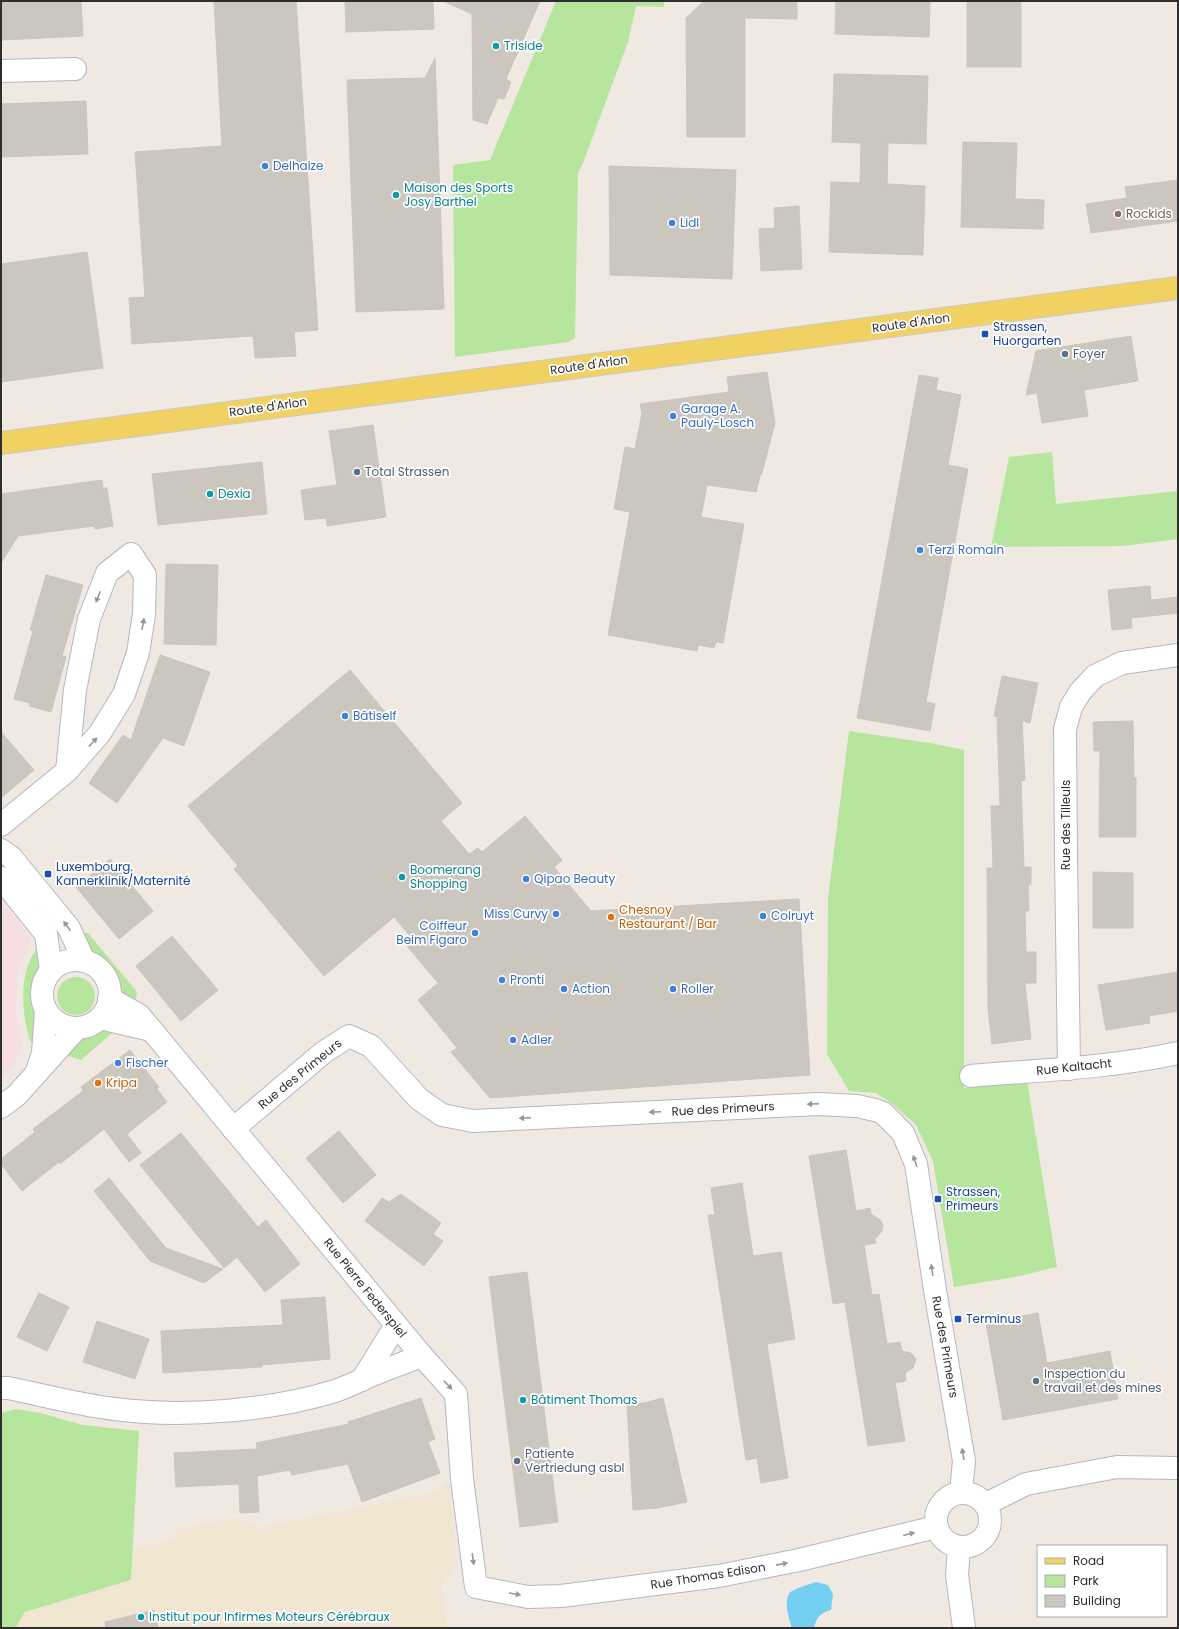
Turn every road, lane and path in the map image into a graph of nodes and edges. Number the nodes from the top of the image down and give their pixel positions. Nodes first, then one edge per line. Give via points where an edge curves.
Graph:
1 (75, 68) dead end
2 (1, 71) edge
3 (1178, 288) edge
4 (1, 443) edge
5 (1178, 655) edge
6 (67, 771) junction
7 (1, 825) edge
8 (1, 850) edge
9 (1, 878) edge
10 (84, 961) junction
11 (52, 970) junction
12 (110, 998) junction
13 (46, 1011) junction
14 (100, 1018) junction
15 (78, 1028) junction
16 (152, 1030) junction
17 (1178, 1054) edge
18 (1069, 1069) junction
19 (36, 1074) junction
20 (970, 1076) dead end
21 (1, 1107) edge
22 (233, 1129) junction
23 (396, 1325) junction
24 (422, 1356) junction
25 (362, 1380) junction
26 (1, 1388) edge
27 (1178, 1468) edge
28 (961, 1492) junction
29 (986, 1504) junction
30 (936, 1527) junction
31 (959, 1547) junction
32 (476, 1587) joint
33 (964, 1628) edge

1 - 2 street
3 - 4 main road, Route d'Arlon
5 - 18 street, Rue des Tilleuls via 1122,663 1096,676 1080,692 1071,707 1065,729
6 -> 6 street via 100,733 124,694 138,653 144,614 145,575 131,554 107,573 89,619 75,690
6 - 7 street
10 -> 8 street via 69,928 11,857
9 - 11 street via 46,934
10 - 11 street via 72,960 61,963
10 - 12 street via 95,966 104,975 109,986
11 - 13 street via 45,979 42,989
12 - 14 street
12 - 16 street, Rue Pierre Federspiel via 139,1015
13 - 15 street via 54,1020 65,1026
13 - 19 street via 43,1052
14 - 15 street via 90,1025
14 - 16 street
15 - 19 street
16 - 22 street, Rue Pierre Federspiel
17 - 18 street, Rue Kaltacht
18 - 20 street, Rue Kaltacht
19 - 21 street via 17,1095
22 - 23 street, Rue Pierre Federspiel
28 -> 22 street, Rue des Primeurs via 964,1461 916,1164 903,1133 875,1110 857,1106 818,1104 473,1121 442,1115 418,1099 371,1046 349,1036 324,1052
23 - 24 street, Rue Pierre Federspiel
23 - 25 street
24 - 25 street
24 -> 32 street, Rue Pierre Federspiel via 456,1394 462,1479
25 - 26 street via 319,1396 262,1407 209,1412 115,1409
27 - 29 street via 1117,1467 1026,1484
28 - 29 street via 975,1495
28 - 30 street via 942,1501 935,1518
29 - 31 street via 990,1514 988,1532 976,1544
30 - 31 street via 943,1539
32 -> 30 street, Rue Thomas Edison via 528,1596 562,1596 719,1576 799,1560
31 - 33 street via 957,1575

